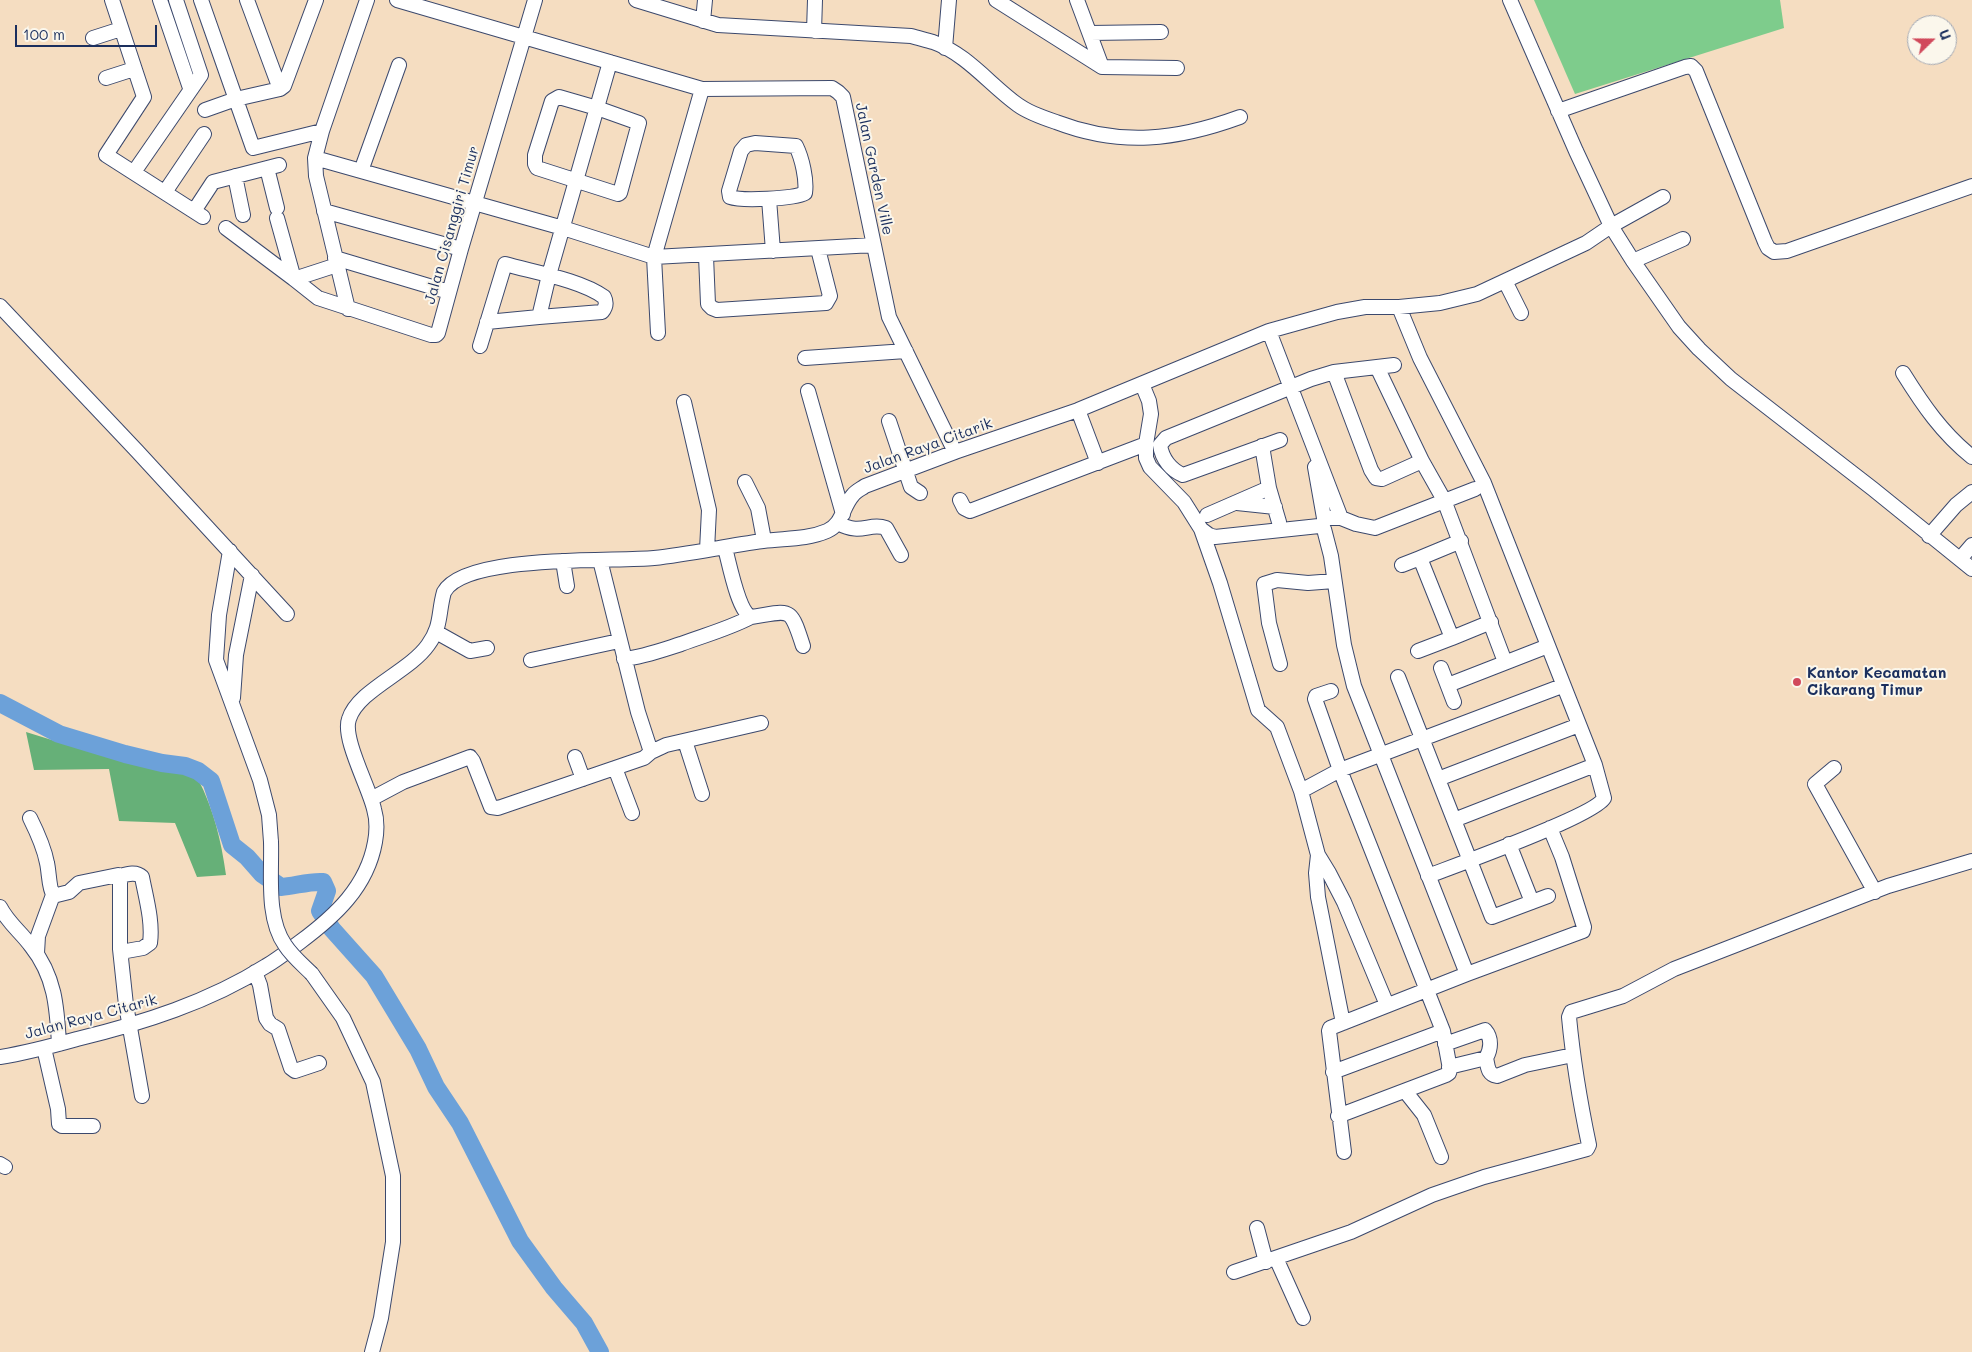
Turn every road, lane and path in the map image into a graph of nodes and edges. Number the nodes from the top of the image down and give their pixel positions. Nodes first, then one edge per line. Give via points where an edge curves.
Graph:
1 (112, 0) edge
2 (160, 0) edge
3 (176, 0) edge
4 (201, 0) edge
5 (247, 0) edge
6 (316, 0) edge
7 (367, 0) edge
8 (397, 0) edge
9 (535, 0) edge
10 (636, 0) edge
11 (696, 0) edge
12 (705, 0) edge
13 (815, 0) edge
14 (949, 0) edge
15 (996, 0) edge
16 (1077, 0) edge
17 (1510, 0) edge
18 (698, 19) junction
19 (121, 29) junction
20 (814, 31) junction
21 (1161, 32) dead end
22 (1090, 33) junction
23 (525, 36) junction
24 (93, 38) dead end
25 (945, 48) junction
26 (610, 62) junction
27 (398, 64) dead end
28 (1102, 67) junction
29 (1177, 68) dead end
30 (134, 69) junction
31 (106, 78) dead end
32 (190, 88) junction
33 (280, 89) junction
34 (702, 89) junction
35 (236, 99) junction
36 (597, 108) junction
37 (205, 110) dead end
38 (1558, 112) junction
39 (1240, 117) dead end
40 (322, 131) junction
41 (204, 134) dead end
42 (315, 158) junction
43 (361, 171) junction
44 (134, 172) junction
45 (235, 176) junction
46 (576, 181) junction
47 (1972, 186) edge
48 (165, 192) junction
49 (1663, 197) dead end
50 (769, 199) junction
51 (476, 203) junction
52 (324, 211) junction
53 (243, 215) dead end
54 (1610, 226) junction
55 (226, 228) dead end
56 (563, 228) junction
57 (1683, 239) dead end
58 (874, 245) junction
59 (461, 249) junction
60 (818, 249) junction
61 (773, 252) junction
62 (706, 256) junction
63 (654, 257) junction
64 (1633, 261) junction
65 (336, 262) junction
66 (549, 276) junction
67 (294, 279) junction
68 (1505, 281) junction
69 (449, 292) junction
70 (0, 306) edge
71 (1399, 307) junction
72 (348, 309) junction
73 (1521, 313) dead end
74 (539, 317) junction
75 (487, 322) junction
76 (1269, 331) junction
77 (658, 332) dead end
78 (480, 346) dead end
79 (906, 352) junction
80 (805, 358) dead end
81 (1394, 365) dead end
82 (1377, 367) junction
83 (1334, 372) junction
84 (1903, 373) dead end
85 (1142, 384) junction
86 (1291, 387) junction
87 (808, 390) dead end
88 (684, 402) dead end
89 (1078, 410) junction
90 (889, 421) dead end
91 (1280, 440) dead end
92 (1146, 444) junction
93 (1262, 446) junction
94 (955, 452) junction
95 (1972, 457) edge
96 (1422, 461) junction
97 (1098, 463) junction
98 (904, 471) junction
99 (745, 482) dead end
100 (1270, 488) junction
101 (1475, 489) dead end
102 (1972, 492) edge
103 (920, 493) dead end
104 (960, 500) dead end
105 (1444, 500) junction
106 (1236, 502) junction
107 (1275, 507) junction
108 (1207, 515) dead end
109 (841, 519) junction
110 (1279, 522) dead end
111 (1201, 529) junction
112 (1929, 536) junction
113 (764, 540) junction
114 (1460, 541) junction
115 (1972, 546) edge
116 (725, 548) junction
117 (707, 550) junction
118 (230, 551) junction
119 (902, 555) dead end
120 (1420, 558) junction
121 (1960, 559) junction
122 (600, 560) junction
123 (564, 561) junction
124 (1402, 565) dead end
125 (1972, 569) edge
126 (252, 575) junction
127 (1334, 581) junction
128 (567, 586) dead end
129 (287, 614) dead end
130 (751, 617) junction
131 (1491, 622) junction
132 (436, 632) junction
133 (1452, 638) junction
134 (619, 641) junction
135 (802, 646) dead end
136 (1548, 646) junction
137 (487, 648) dead end
138 (1418, 651) dead end
139 (624, 659) junction
140 (531, 660) dead end
141 (1505, 662) junction
142 (1280, 664) dead end
143 (1441, 668) dead end
144 (1398, 677) dead end
145 (1448, 685) junction
146 (1562, 686) junction
147 (1331, 691) dead end
148 (1454, 702) dead end
149 (233, 704) junction
150 (761, 723) dead end
151 (1579, 725) junction
152 (1423, 739) junction
153 (685, 741) junction
154 (651, 752) junction
155 (1380, 754) junction
156 (575, 757) dead end
157 (1594, 765) junction
158 (615, 768) junction
159 (1834, 768) dead end
160 (1340, 770) junction
161 (583, 779) junction
162 (1438, 779) junction
163 (1301, 791) junction
164 (702, 794) dead end
165 (372, 799) junction
166 (632, 813) dead end
167 (30, 818) dead end
168 (1454, 820) junction
169 (1550, 828) junction
170 (1509, 844) junction
171 (1318, 855) junction
172 (1470, 860) junction
173 (1972, 861) edge
174 (120, 876) junction
175 (1428, 876) junction
176 (1875, 892) junction
177 (53, 895) junction
178 (1548, 896) dead end
179 (1532, 902) junction
180 (0, 907) edge
181 (121, 952) junction
182 (37, 953) junction
183 (255, 972) junction
184 (1467, 974) junction
185 (1427, 990) junction
186 (1387, 1006) junction
187 (1343, 1023) junction
188 (131, 1026) junction
189 (1444, 1037) junction
190 (59, 1044) junction
191 (44, 1048) junction
192 (1573, 1055) junction
193 (0, 1057) edge
194 (1486, 1058) junction
195 (319, 1063) dead end
196 (1449, 1067) junction
197 (1334, 1072) junction
198 (1405, 1091) junction
199 (142, 1096) dead end
200 (1338, 1116) junction
201 (93, 1126) dead end
202 (1344, 1152) dead end
203 (1441, 1157) dead end
204 (1258, 1228) dead end
205 (1271, 1260) junction
206 (1234, 1272) dead end
207 (1303, 1318) dead end
208 (372, 1352) edge

1 - 19 street
2 - 32 street
3 - 32 street via 200,75
4 - 35 street
5 - 33 street
6 - 33 street via 286,83
7 - 40 street
8 - 23 street, Jalan Garden Ville
9 - 23 street, Jalan Cisanggiri Timur
10 - 18 street
11 - 18 street
12 - 18 street
13 - 20 street
14 - 25 street
15 - 28 street
16 - 22 street
17 - 38 street
18 - 20 street via 718,25
19 - 24 street
19 - 30 street
20 - 25 street via 911,36
21 - 22 street
22 - 28 street
23 - 26 street, Jalan Garden Ville
23 - 51 street, Jalan Cisanggiri Timur
25 - 39 street via 1019,106 1076,130 1108,137 1143,139 1182,134
26 - 34 street, Jalan Garden Ville
26 - 36 street
27 - 43 street
28 - 29 street
30 - 31 street
30 - 44 street via 144,97 106,155
32 - 44 street
33 - 35 street
34 - 58 street, Jalan Garden Ville via 832,88 838,92 843,97
34 - 63 street
35 - 37 street
35 - 40 street via 253,148
36 - 46 street
36 - 46 street via 558,97 552,101 535,155 537,168
36 - 46 street via 639,123 622,191 618,194
38 - 47 street via 1691,66 1696,71 1765,242 1774,252 1787,251
38 - 54 street
40 - 42 street
41 - 48 street
42 - 43 street
42 - 52 street
43 - 51 street
44 - 48 street
45 - 48 street via 213,182 199,214
45 - 53 street
45 - 67 street via 273,167 277,213
46 - 56 street
49 - 54 street, Jalan Raya Citarik
50 - 50 street via 730,197 728,191 741,151 750,144 796,146 805,193
50 - 61 street
51 - 56 street
51 - 59 street, Jalan Cisanggiri Timur
52 - 59 street
52 - 65 street
54 - 64 street
54 - 68 street, Jalan Raya Citarik via 1586,243
55 - 67 street
56 - 63 street
56 - 66 street
57 - 64 street
58 - 60 street
58 - 79 street, Jalan Garden Ville via 889,317
59 - 69 street, Jalan Cisanggiri Timur
60 - 61 street
60 - 62 street via 830,296 826,303 717,310 708,304
61 - 62 street
62 - 63 street
63 - 77 street
64 - 112 street via 1680,327 1715,364
65 - 67 street
65 - 69 street
65 - 72 street
66 - 74 street
66 - 74 street via 593,289 604,297 606,304 602,312
66 - 75 street via 505,264
67 - 72 street via 318,298
68 - 71 street, Jalan Raya Citarik via 1477,294 1440,303
68 - 73 street
69 - 72 street, Jalan Cisanggiri Timur via 436,335
70 - 118 street
71 - 76 street, Jalan Raya Citarik via 1365,307 1337,312
71 - 136 street via 1420,358 1484,483
74 - 75 street
75 - 78 street
76 - 85 street, Jalan Raya Citarik
76 - 86 street
79 - 80 street
79 - 94 street, Jalan Garden Ville
81 - 82 street
82 - 83 street
82 - 96 street
83 - 86 street
83 - 96 street via 1376,478 1382,479
84 - 95 street via 1952,441
85 - 89 street, Jalan Raya Citarik
85 - 92 street via 1151,414
86 - 93 street via 1166,438 1160,445 1167,463 1184,475
86 - 105 street via 1341,518 1374,528
87 - 109 street
88 - 117 street via 708,510
89 - 94 street, Jalan Raya Citarik
89 - 97 street
90 - 98 street
91 - 93 street
92 - 97 street
92 - 111 street via 1150,467 1184,502
93 - 100 street
94 - 98 street, Jalan Raya Citarik
96 - 105 street
97 - 104 street via 970,511
98 - 103 street via 911,487
98 - 109 street, Jalan Raya Citarik via 858,490
99 - 113 street via 758,508
100 - 106 street
100 - 107 street
101 - 105 street
102 - 112 street
105 - 114 street
106 - 107 street
106 - 108 street
107 - 110 street
109 - 113 street via 827,531 811,536
109 - 119 street via 848,529 886,528
111 - 127 street via 1215,537 1319,526 1327,535
111 - 163 street via 1258,710 1277,727
112 - 121 street
113 - 116 street
114 - 120 street
114 - 131 street
115 - 121 street
116 - 117 street
116 - 130 street via 740,602
117 - 122 street via 652,558
118 - 126 street
118 - 149 street via 219,615 216,660
120 - 124 street
120 - 133 street
121 - 125 street
122 - 123 street
122 - 134 street
123 - 128 street
123 - 132 street via 489,569 458,579 444,592
126 - 129 street
126 - 149 street via 236,655
127 - 142 street via 1277,580 1264,584 1269,623
127 - 155 street via 1354,686
130 - 135 street via 785,612 795,621
130 - 139 street via 729,628 666,649
131 - 133 street
131 - 141 street
132 - 137 street via 470,651
132 - 165 street via 417,658 360,701 350,716 347,724 349,738
133 - 138 street
134 - 139 street
134 - 140 street
136 - 141 street
136 - 146 street
139 - 154 street
141 - 145 street
143 - 145 street
144 - 152 street
145 - 148 street
146 - 151 street
146 - 152 street
147 - 160 street via 1315,699
149 - 208 street, bridge via 269,815 272,915 277,931 343,1018 373,1082 392,1176 393,1242
150 - 153 street
151 - 157 street
151 - 162 street
152 - 155 street
152 - 162 street
153 - 154 street
153 - 164 street
154 - 158 street via 644,758
155 - 160 street
155 - 175 street
156 - 161 street
157 - 168 street
157 - 169 street via 1603,790 1602,802
158 - 161 street
158 - 166 street
159 - 176 street via 1816,784
160 - 163 street
160 - 185 street
161 - 165 street via 494,808 470,757 403,782
162 - 168 street
163 - 171 street
165 - 183 street, Jalan Raya Citarik via 376,825 372,857 356,890 318,928
167 - 177 street via 44,852
168 - 172 street
169 - 170 street
169 - 184 street via 1578,904 1583,931
170 - 172 street
170 - 179 street
171 - 186 street via 1344,902
171 - 187 street via 1318,897
172 - 175 street
172 - 179 street via 1492,917
173 - 176 street
174 - 177 street via 78,883 69,892
174 - 181 street
174 - 181 street via 134,873 142,877 151,937 150,943 143,948
175 - 184 street
176 - 192 street via 1674,969 1623,996 1571,1012
177 - 182 street via 38,936
178 - 179 street
180 - 182 street via 12,926
181 - 188 street
182 - 190 street via 54,992
183 - 188 street, Jalan Raya Citarik via 202,999
183 - 195 street via 266,1018 278,1029 291,1068 295,1071
184 - 185 street
185 - 186 street
185 - 189 street
186 - 187 street
187 - 197 street via 1329,1029
188 - 190 street, Jalan Raya Citarik
188 - 199 street
189 - 194 street via 1485,1030 1490,1044
189 - 196 street
189 - 197 street
190 - 191 street, Jalan Raya Citarik
191 - 193 street, Jalan Raya Citarik
191 - 201 street via 59,1124
192 - 194 street via 1525,1065 1497,1076 1488,1070
192 - 205 street via 1589,1145 1587,1150 1484,1177 1432,1195 1351,1232
194 - 196 street
196 - 198 street via 1446,1075
197 - 200 street
198 - 200 street
198 - 203 street via 1424,1115
200 - 202 street
204 - 205 street
205 - 206 street
205 - 207 street

